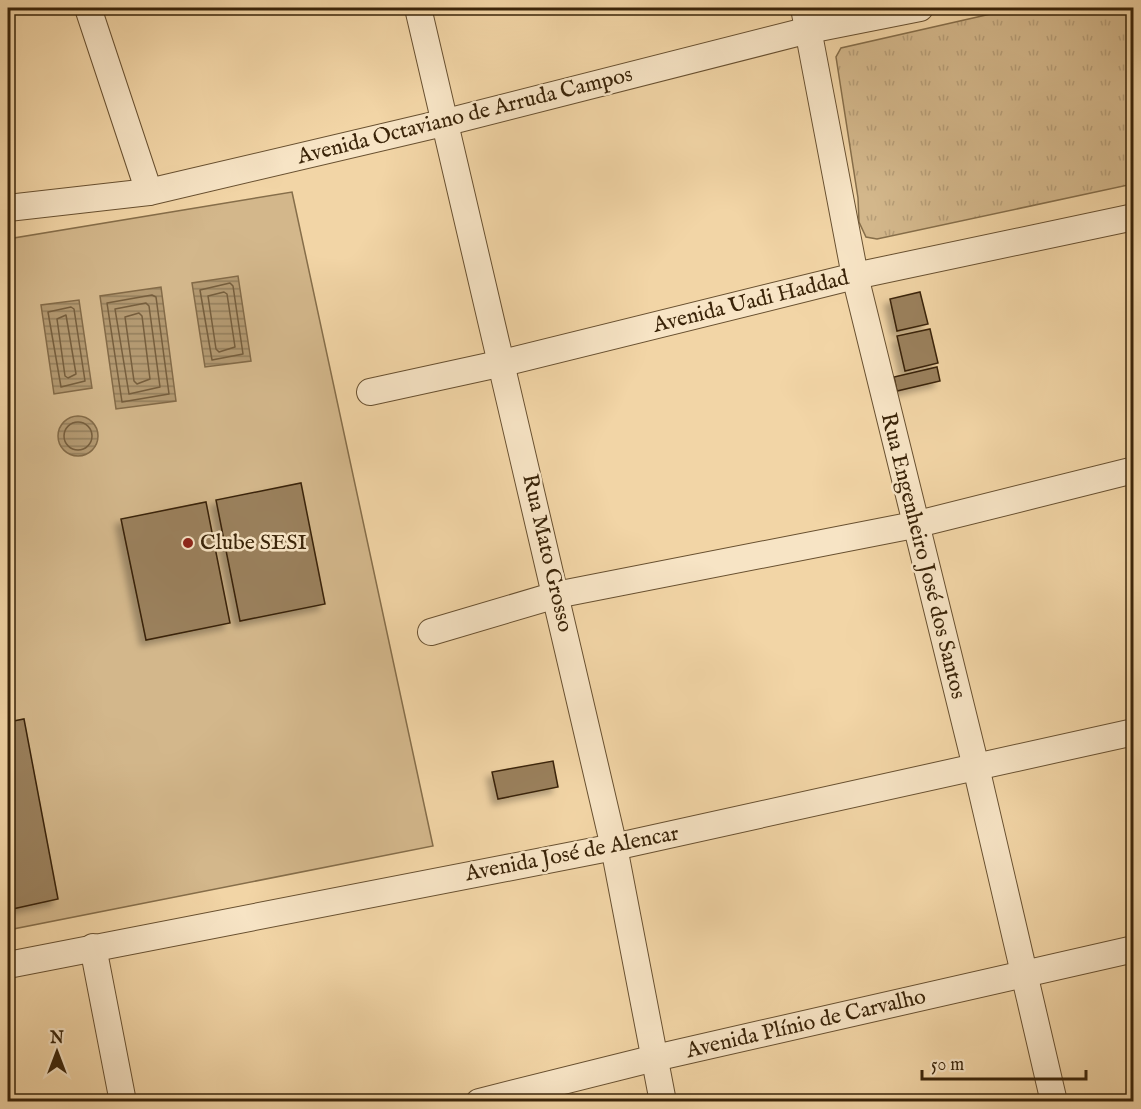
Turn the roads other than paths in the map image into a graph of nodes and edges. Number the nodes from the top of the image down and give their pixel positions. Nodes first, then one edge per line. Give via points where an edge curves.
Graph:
1 (88, 8) edge
2 (418, 8) edge
3 (920, 8) edge
4 (806, 19) edge
5 (447, 123) junction
6 (149, 192) junction
7 (8, 208) edge
8 (1134, 217) edge
9 (855, 276) junction
10 (503, 363) junction
11 (370, 392) dead end
12 (1134, 470) edge
13 (914, 525) junction
14 (556, 595) junction
15 (431, 632) dead end
16 (1134, 732) edge
17 (976, 767) junction
18 (614, 847) junction
19 (93, 947) junction
20 (1134, 949) edge
21 (8, 965) edge
22 (1024, 974) junction
23 (655, 1058) junction
24 (123, 1101) edge
25 (479, 1101) edge
26 (663, 1101) edge
27 (1054, 1101) edge

1 - 6 street
2 - 5 street, Rua Mato Grosso
3 - 4 street, Avenida Octaviano de Arruda Campos
4 - 5 street, Avenida Octaviano de Arruda Campos
4 - 9 street, Rua Engenheiro José dos Santos
5 - 6 street, Avenida Octaviano de Arruda Campos
5 - 10 street, Rua Mato Grosso
6 - 7 street, Avenida Octaviano de Arruda Campos
8 - 9 street, Avenida Uadi Haddad
9 - 10 street, Avenida Uadi Haddad
9 - 13 street, Rua Engenheiro José dos Santos
10 - 11 street, Avenida Uadi Haddad
10 - 14 street, Rua Mato Grosso
12 - 13 street
13 - 14 street
13 - 17 street, Rua Engenheiro José dos Santos
14 - 15 street
14 - 18 street, Rua Mato Grosso
16 - 17 street, Avenida José de Alencar
17 - 18 street, Avenida José de Alencar
17 - 22 street, Rua Engenheiro José dos Santos
18 - 19 street, Avenida José de Alencar
18 - 23 street, Rua Mato Grosso
19 - 21 street, Avenida José de Alencar
19 - 24 street
20 - 22 street, Avenida Plínio de Carvalho
22 - 23 street, Avenida Plínio de Carvalho
22 - 27 street, Rua Engenheiro José dos Santos
23 - 25 street, Avenida Plínio de Carvalho
23 - 26 street, Rua Mato Grosso

